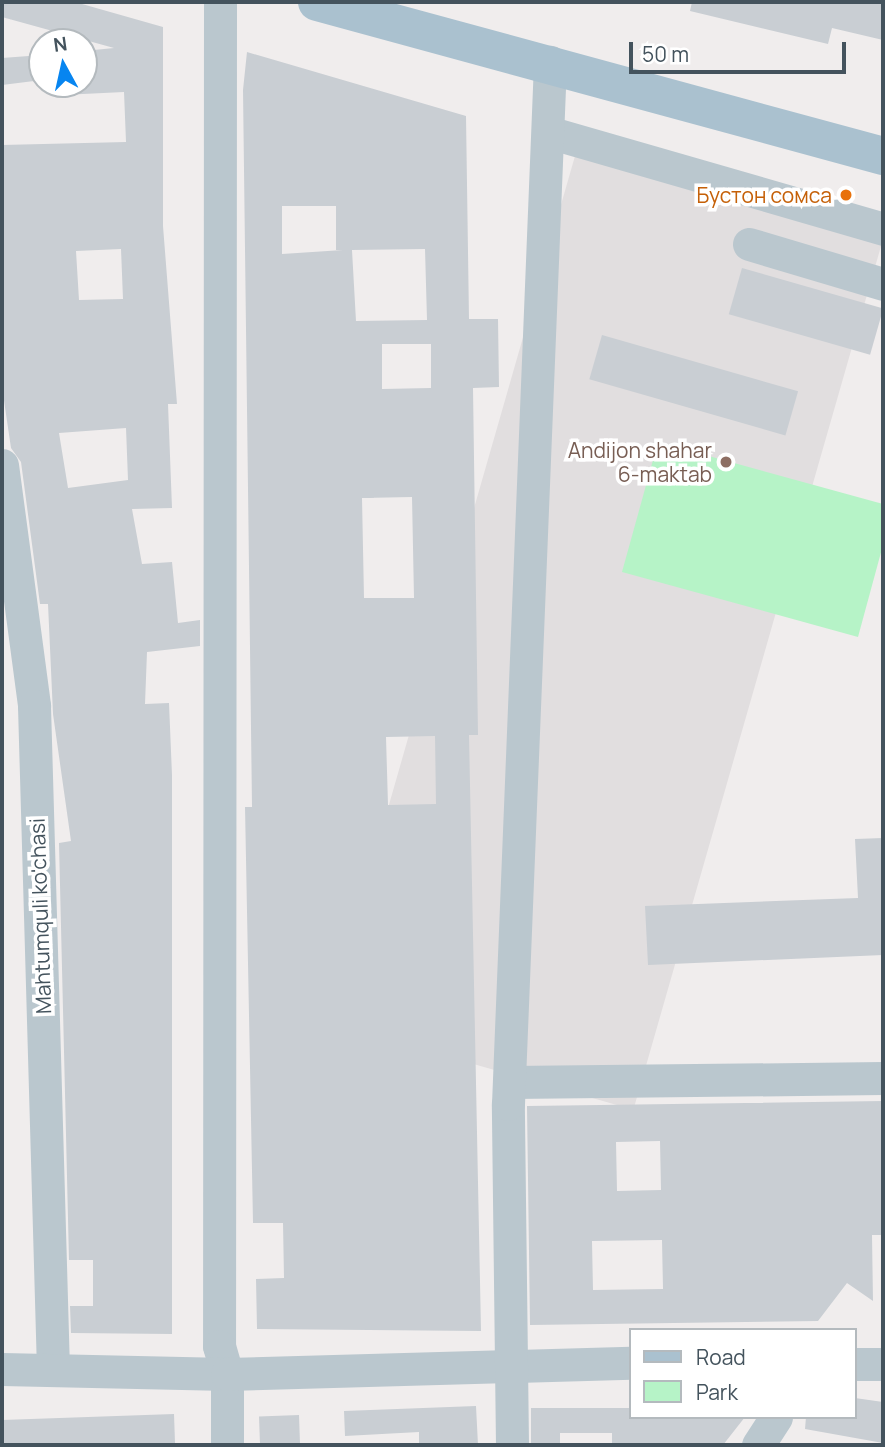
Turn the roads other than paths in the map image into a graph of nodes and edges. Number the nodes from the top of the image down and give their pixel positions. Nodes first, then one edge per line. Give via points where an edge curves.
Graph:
1 (220, 2) edge
2 (317, 2) edge
3 (550, 62) junction
4 (548, 132) junction
5 (883, 156) edge
6 (883, 229) edge
7 (749, 244) dead end
8 (883, 284) edge
9 (2, 465) edge
10 (883, 1078) edge
11 (511, 1082) junction
12 (630, 1363) edge
13 (512, 1364) junction
14 (857, 1364) edge
15 (883, 1364) edge
16 (2, 1369) edge
17 (53, 1369) junction
18 (227, 1374) junction
19 (775, 1419) edge
20 (227, 1445) edge
21 (512, 1445) edge
22 (758, 1445) edge

1 - 18 street via 219,1346
2 - 3 main road
3 - 4 street
3 - 5 main road
4 - 6 street
4 - 11 street
7 - 8 street
9 - 17 street, Mahtumquli ko'chasi via 34,706
10 - 11 street
11 - 13 street
12 - 13 street
13 - 18 street
13 - 21 street
14 - 15 street
16 - 17 street
17 - 18 street
18 - 20 street
19 - 22 street

